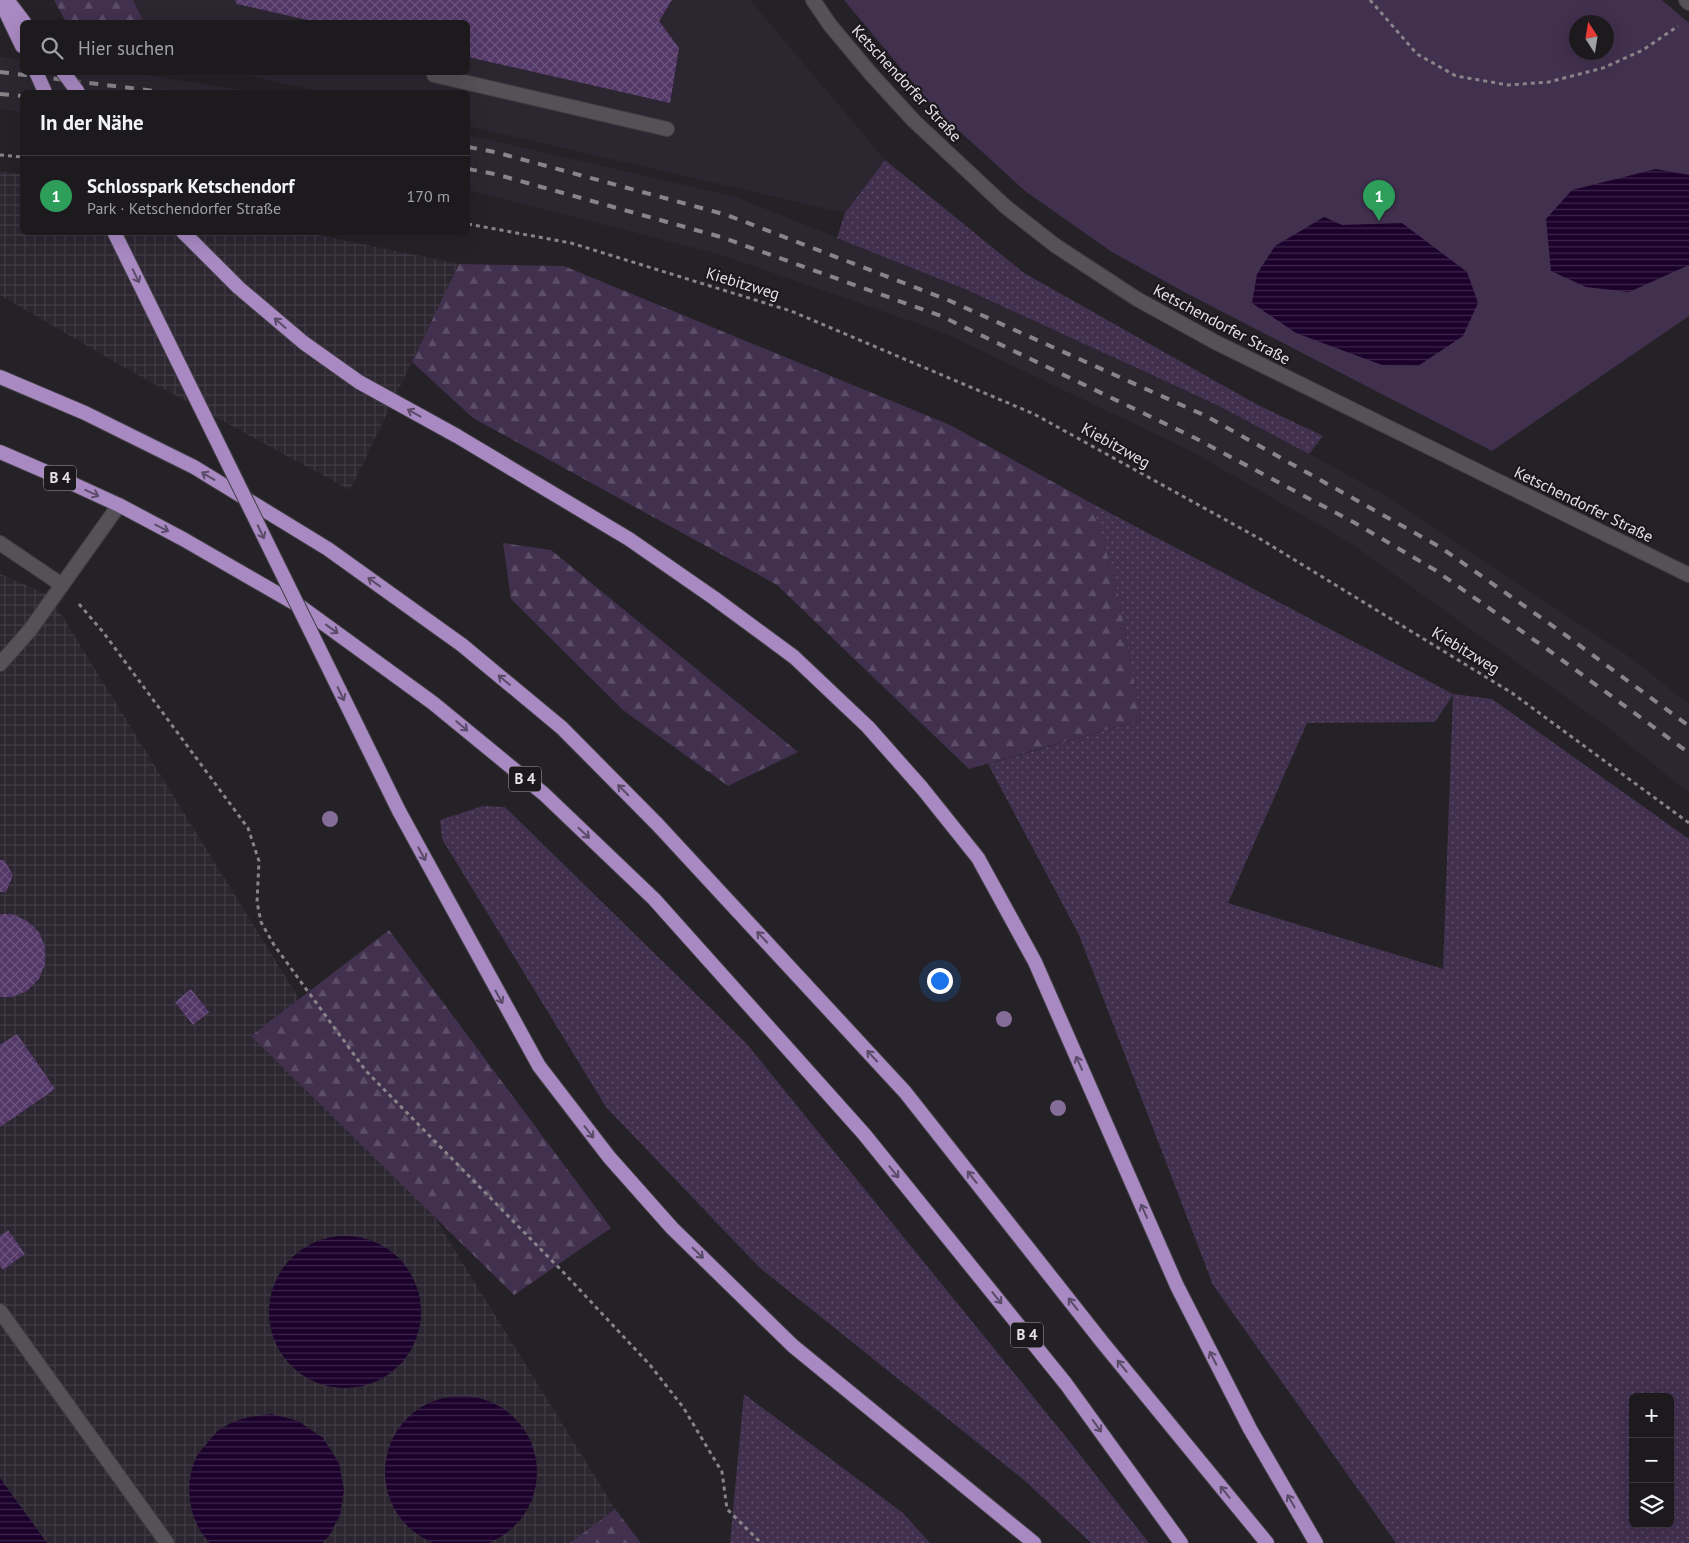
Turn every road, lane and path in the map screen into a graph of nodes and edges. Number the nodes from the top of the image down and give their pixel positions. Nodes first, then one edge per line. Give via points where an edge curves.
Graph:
1 (0, 0) edge
2 (6, 0) edge
3 (812, 0) edge
4 (1370, 0) edge
5 (1686, 0) edge
6 (1689, 3) edge
7 (22, 20) edge
8 (1681, 24) dead end
9 (20, 42) edge
10 (38, 75) edge
11 (65, 75) edge
12 (434, 75) dead end
13 (45, 90) edge
14 (76, 90) edge
15 (667, 129) dead end
16 (0, 154) edge
17 (20, 157) edge
18 (470, 224) edge
19 (115, 235) edge
20 (186, 235) edge
21 (0, 377) edge
22 (0, 452) edge
23 (119, 506) junction
24 (0, 543) edge
25 (1689, 575) edge
26 (62, 585) junction
27 (0, 664) edge
28 (1689, 823) edge
29 (0, 1311) edge
30 (167, 1543) edge
31 (762, 1543) edge
32 (1034, 1543) edge
33 (1181, 1543) edge
34 (1267, 1543) edge
35 (1316, 1543) edge

1 - 9 highway
2 - 7 highway
3 - 25 street, Ketschendorfer Straße via 871,74 914,120 1006,207 1064,251 1137,299 1216,343
4 - 8 path via 1417,54 1456,76 1508,85 1549,82 1603,68 1643,50
5 - 6 street
10 - 13 highway, bridge
11 - 14 highway, bridge
12 - 15 street
16 - 17 path
18 - 28 path, Kiebitzweg via 571,243 791,311 1034,414 1262,540 1512,693
19 -> 32 highway, bridge via 399,811 539,1066 609,1157 672,1228 793,1346
35 -> 20 highway via 1250,1429 1177,1286 1035,962 978,858 922,788 868,727 794,657 629,539 457,436 359,382 304,343 239,288
34 -> 21 highway via 1103,1343 905,1092 658,825 562,728 462,645 328,549 194,467 85,412
22 -> 23 highway, B 4
23 - 26 street
23 -> 33 highway, B 4 via 183,538 301,607 433,702 544,794 654,899 864,1134 1066,1384
24 - 26 street
26 - 27 street via 30,630
26 - 31 path via 103,632 248,828 259,861 257,902 261,922 274,945 366,1071 650,1365 683,1407 722,1472 727,1509
29 - 30 street

